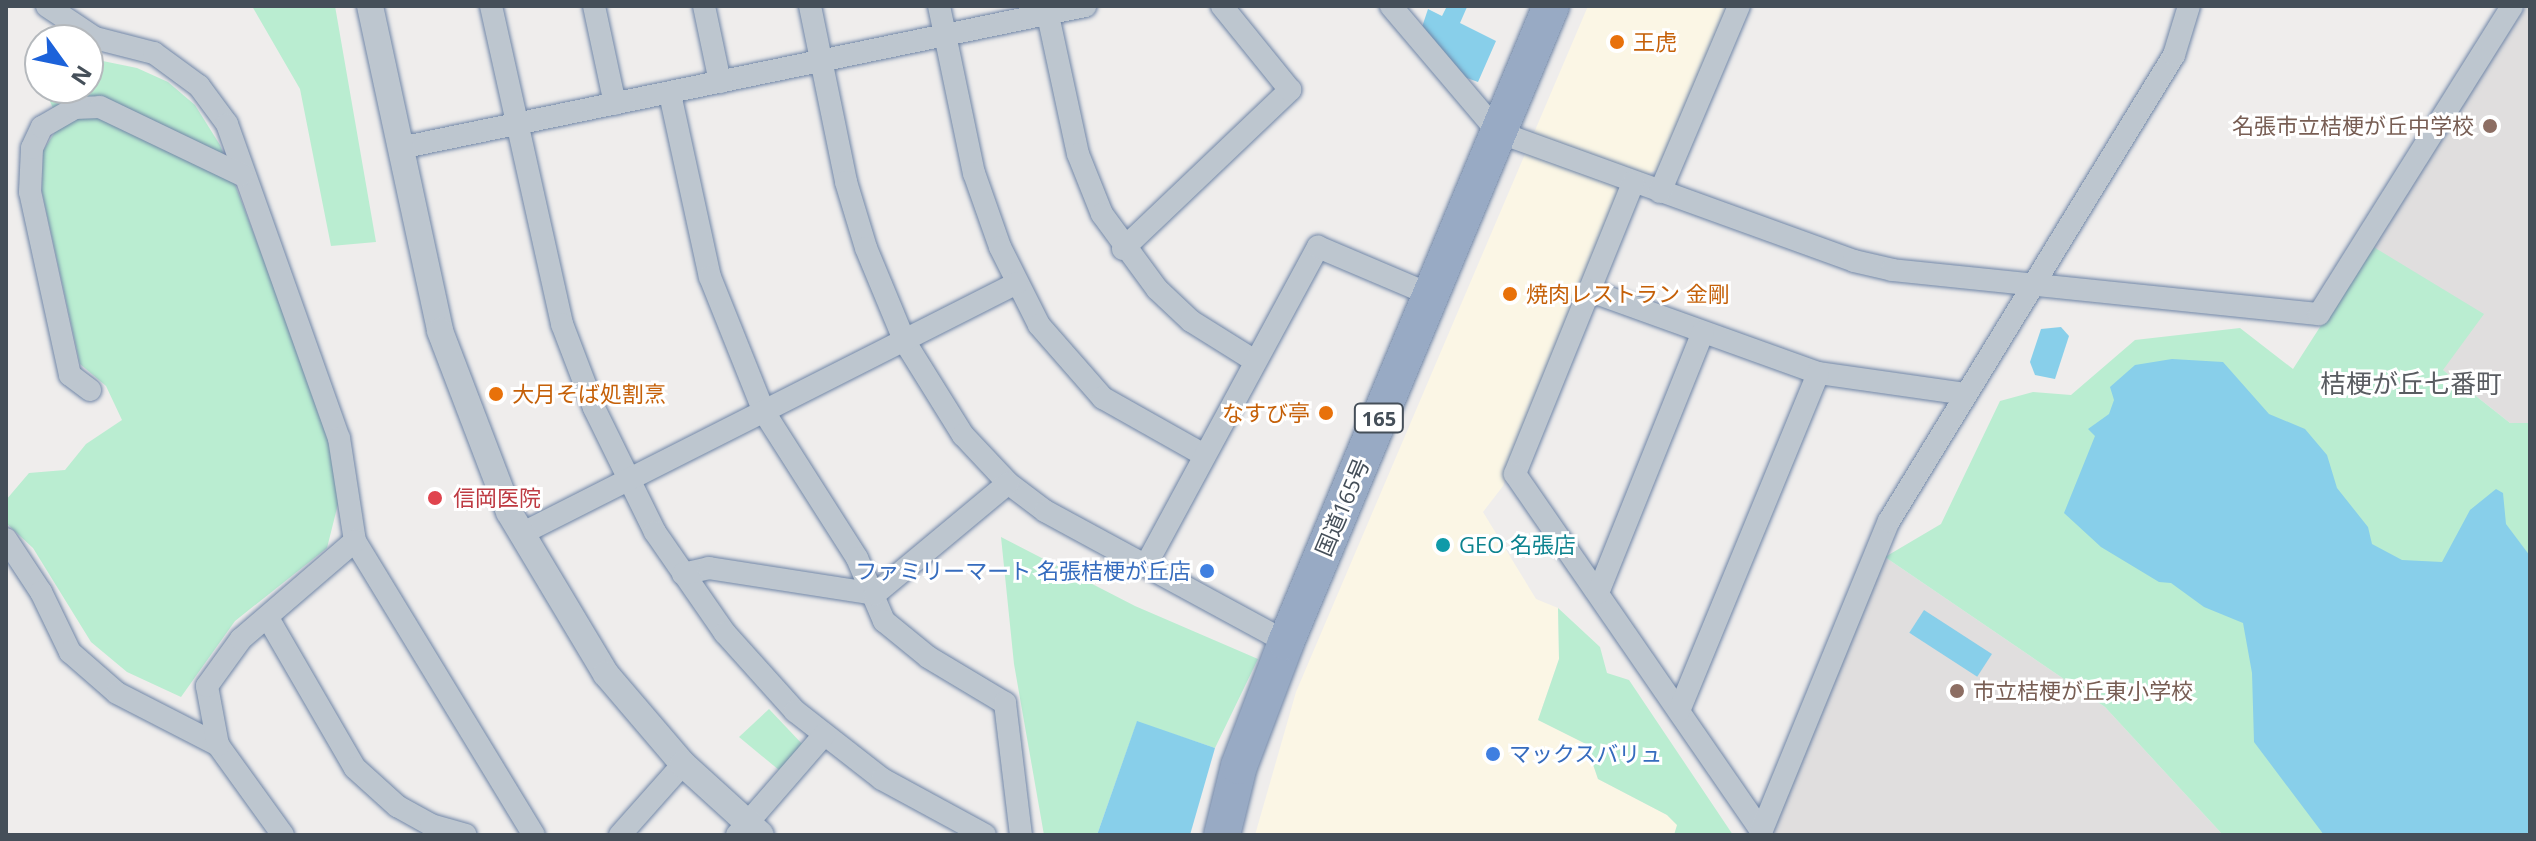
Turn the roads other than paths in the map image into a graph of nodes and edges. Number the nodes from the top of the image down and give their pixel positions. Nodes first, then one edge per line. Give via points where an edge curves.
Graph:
1 (47, 6) edge
2 (370, 6) edge
3 (491, 6) edge
4 (594, 6) edge
5 (704, 6) edge
6 (810, 6) edge
7 (939, 6) edge
8 (1085, 6) edge
9 (1222, 6) edge
10 (1391, 6) edge
11 (1551, 6) edge
12 (1739, 6) edge
13 (2189, 6) edge
14 (2512, 6) edge
15 (1047, 10) edge
16 (945, 35) junction
17 (820, 60) junction
18 (720, 82) junction
19 (670, 94) junction
20 (615, 104) junction
21 (517, 125) junction
22 (1498, 132) junction
23 (400, 148) junction
24 (242, 175) junction
25 (1633, 183) junction
26 (1660, 192) junction
27 (1123, 249) junction
28 (1017, 283) junction
29 (2031, 284) junction
30 (1590, 291) junction
31 (1431, 295) junction
32 (1703, 332) junction
33 (905, 342) junction
34 (1255, 361) junction
35 (1818, 373) junction
36 (90, 390) dead end
37 (1965, 394) junction
38 (764, 412) junction
39 (1204, 455) junction
40 (626, 480) junction
41 (1008, 483) junction
42 (521, 534) junction
43 (6, 539) edge
44 (355, 541) junction
45 (1146, 565) junction
46 (683, 574) junction
47 (1598, 593) junction
48 (875, 594) junction
49 (268, 618) junction
50 (1286, 642) junction
51 (1679, 711) junction
52 (824, 735) junction
53 (218, 745) junction
54 (683, 764) junction
55 (748, 831) edge
56 (1760, 833) edge
57 (283, 835) edge
58 (466, 835) edge
59 (534, 835) edge
60 (620, 835) edge
61 (985, 835) edge
62 (1021, 835) edge
63 (1222, 835) edge

1 - 24 street via 95,38 154,53 199,86 227,124
2 - 23 street
3 - 21 street
4 - 20 street
5 - 18 street
6 - 17 street
7 - 16 street
8 - 15 street
9 - 27 street via 1290,90
10 - 22 street
11 - 22 highway, 国道165号 / 165
12 - 26 street
13 - 29 street via 2174,55
14 - 29 street via 2319,314
15 - 16 street
15 - 27 street via 1085,177
16 - 17 street
16 - 28 street via 974,173
17 - 18 street
17 - 33 street via 856,218
18 - 19 street
19 - 20 street
19 - 38 street via 710,277
20 - 21 street
21 - 23 street
21 - 40 street via 562,324
22 - 25 street
22 - 31 highway, 国道165号 / 165
23 - 42 street via 440,331 482,450
24 - 36 street via 100,107 75,108 42,127 32,148 30,192 70,375
24 - 44 street via 339,438
25 - 26 street
25 - 30 street
26 - 29 street via 1854,261
27 - 34 street via 1191,321
28 - 33 street
28 - 39 street via 1039,325 1084,381 1122,412
29 - 37 street
30 - 32 street
30 - 47 street via 1515,474
31 - 34 street via 1318,247
31 - 50 highway, 国道165号 / 165
32 - 35 street
32 - 47 street
33 - 38 street
33 - 41 street via 946,413
34 - 39 street
35 - 37 street
35 - 51 street
37 - 56 street via 1889,521
38 - 40 street
38 - 48 street
39 - 45 street
40 - 42 street
40 - 46 street
41 - 45 street via 1045,511
41 - 48 street
42 - 54 street via 599,664
43 - 53 street via 41,592 70,652 117,693
44 - 49 street
44 - 59 street
45 - 50 street
46 - 48 street via 709,568
46 - 52 street via 749,661
47 - 51 street
48 - 62 street via 884,621 928,657 1005,703
49 - 53 street via 241,639 207,686
49 - 58 street via 355,768 397,806 431,825
50 - 63 highway, 国道165号 / 165 via 1239,766
51 - 56 street
52 - 55 street
52 - 61 street via 882,779
53 - 57 street
54 - 55 street
54 - 60 street

